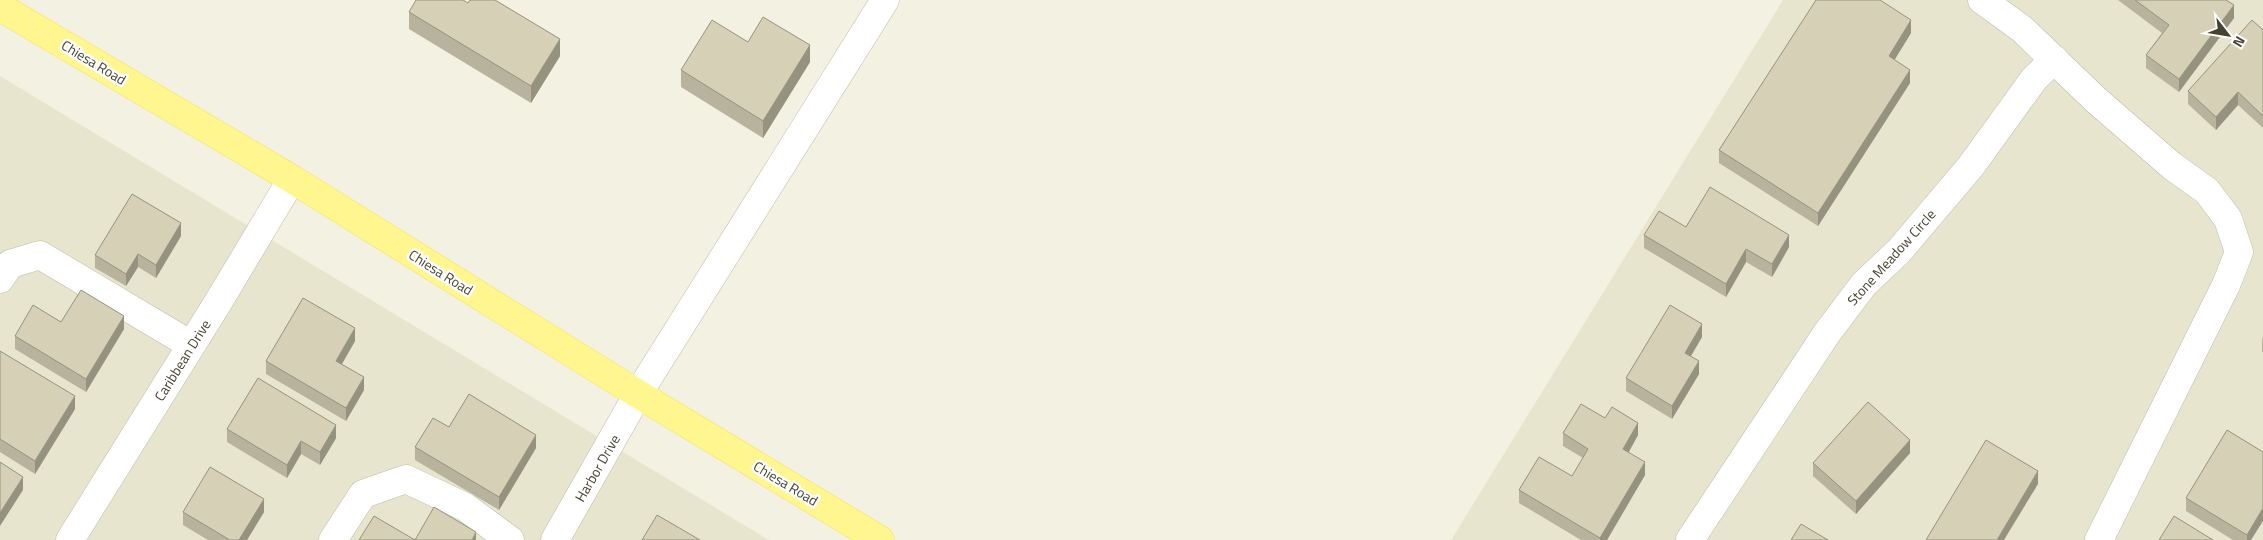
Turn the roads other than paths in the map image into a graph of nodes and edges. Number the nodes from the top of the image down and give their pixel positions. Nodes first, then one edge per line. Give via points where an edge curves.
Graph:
1 (885, 0) edge
2 (1982, 0) edge
3 (0, 6) edge
4 (2054, 59) junction
5 (292, 179) junction
6 (0, 279) edge
7 (191, 345) junction
8 (638, 394) junction
9 (70, 540) edge
10 (333, 540) edge
11 (510, 540) edge
12 (555, 540) edge
13 (880, 540) edge
14 (1690, 540) edge
15 (2099, 540) edge

1 - 8 street, Harbor Drive
2 - 4 street via 2022,29
3 - 5 main road, Chiesa Road
4 - 14 street, Stone Meadow Circle via 2034,79 1971,166 1899,252 1864,284 1822,341
4 - 15 street via 2172,166 2207,191 2228,219 2239,252 2226,285
5 - 7 street, Caribbean Drive
5 - 8 main road, Chiesa Road
6 - 7 street via 10,264 40,255
7 - 9 street, Caribbean Drive
8 - 12 street, Harbor Drive
8 - 13 main road, Chiesa Road
10 - 11 street via 363,494 406,479 465,506

